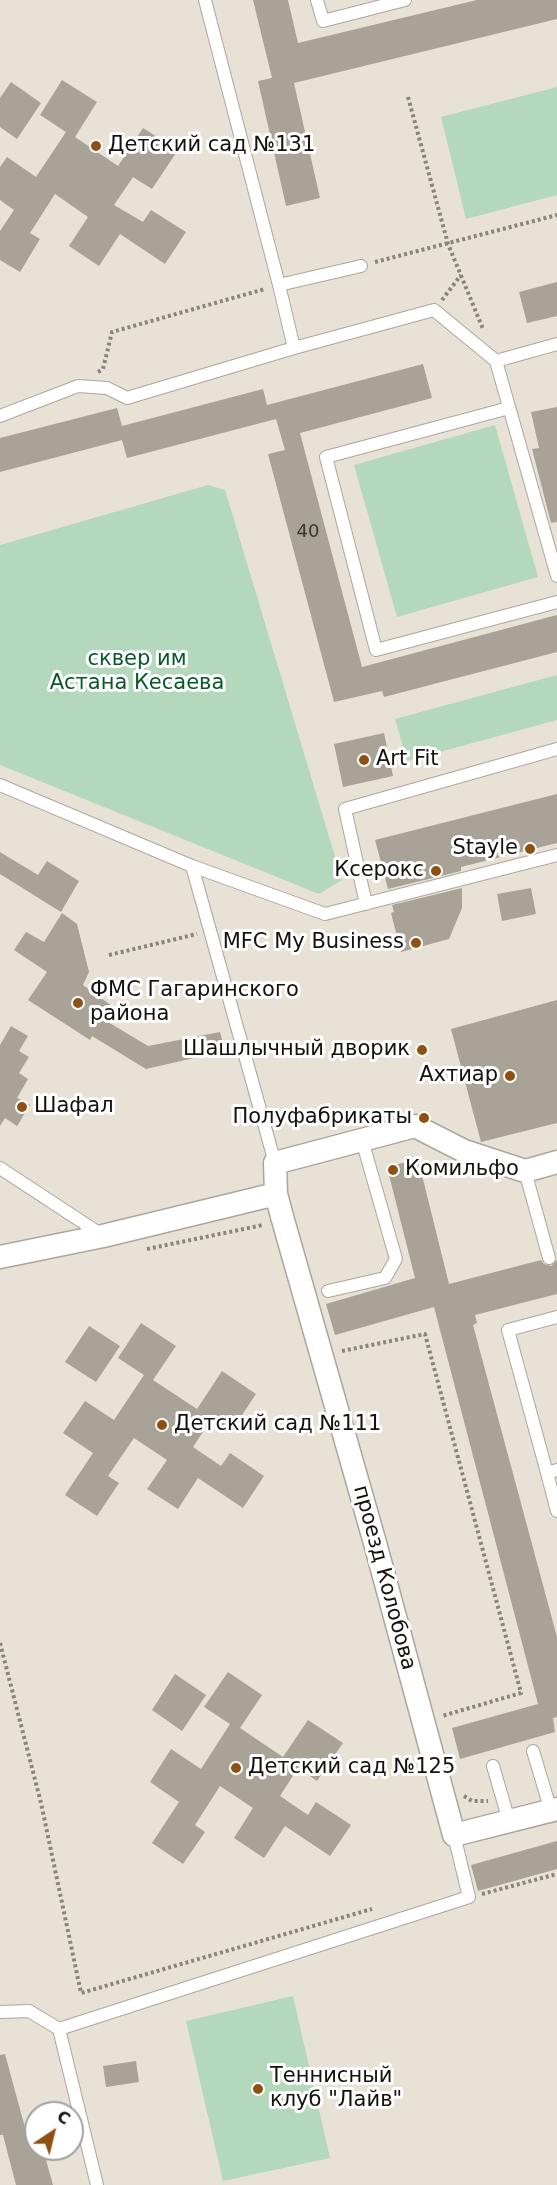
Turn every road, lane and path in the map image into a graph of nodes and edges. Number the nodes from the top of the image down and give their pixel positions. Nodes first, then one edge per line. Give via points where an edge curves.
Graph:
1 (204, 0) edge
2 (317, 0) edge
3 (405, 0) edge
4 (408, 97) dead end
5 (557, 215) edge
6 (448, 244) junction
7 (361, 266) joint
8 (461, 274) junction
9 (279, 285) junction
10 (434, 310) junction
11 (557, 344) edge
12 (294, 348) junction
13 (496, 362) junction
14 (78, 386) junction
15 (509, 408) junction
16 (0, 416) edge
17 (557, 576) edge
18 (557, 602) edge
19 (557, 749) edge
20 (0, 785) edge
21 (557, 855) edge
22 (192, 866) junction
23 (366, 904) junction
24 (210, 931) junction
25 (109, 955) dead end
26 (362, 1140) junction
27 (557, 1162) edge
28 (275, 1163) junction
29 (0, 1168) edge
30 (525, 1171) junction
31 (276, 1194) junction
32 (103, 1236) junction
33 (0, 1257) edge
34 (549, 1258) dead end
35 (328, 1291) dead end
36 (557, 1317) edge
37 (335, 1353) dead end
38 (552, 1471) edge
39 (557, 1511) edge
40 (0, 1643) edge
41 (438, 1717) dead end
42 (534, 1751) dead end
43 (493, 1766) dead end
44 (554, 1810) edge
45 (509, 1821) junction
46 (454, 1834) junction
47 (557, 1874) edge
48 (469, 1897) junction
49 (376, 1908) dead end
50 (0, 2012) edge
51 (58, 2029) junction
52 (97, 2185) edge

1 - 9 lane
2 - 3 lane via 323,21
4 - 6 path
5 - 6 path
6 - 7 path
6 - 8 path
7 - 9 lane
8 - 10 path
8 - 13 path
9 - 12 lane
9 - 14 path via 112,332 103,369
10 - 12 lane
10 - 13 lane
11 - 13 lane
12 - 14 lane via 127,398 107,387
13 - 15 lane
14 - 16 lane
15 - 17 lane
15 - 18 lane via 326,458 376,650
19 - 23 lane via 345,809
20 - 22 lane
21 - 23 lane
22 - 23 lane via 325,914
22 - 24 lane
24 - 25 path
24 - 28 lane
26 - 28 street
26 - 30 street via 415,1126 464,1151
26 - 35 lane via 396,1259 385,1278
27 - 30 street
28 - 31 street, проезд Колобова
29 - 32 lane
30 - 34 lane
31 - 32 street
31 - 46 street, проезд Колобова
32 - 33 street
36 - 38 lane via 508,1330
37 - 41 path via 424,1334 521,1693
38 - 39 lane
40 - 49 path via 41,1803 81,1993
42 - 44 lane
43 - 45 lane
44 - 45 street
45 - 46 street
46 - 48 lane
47 - 48 path
48 - 51 lane
50 - 51 lane via 29,2011
51 - 52 lane

